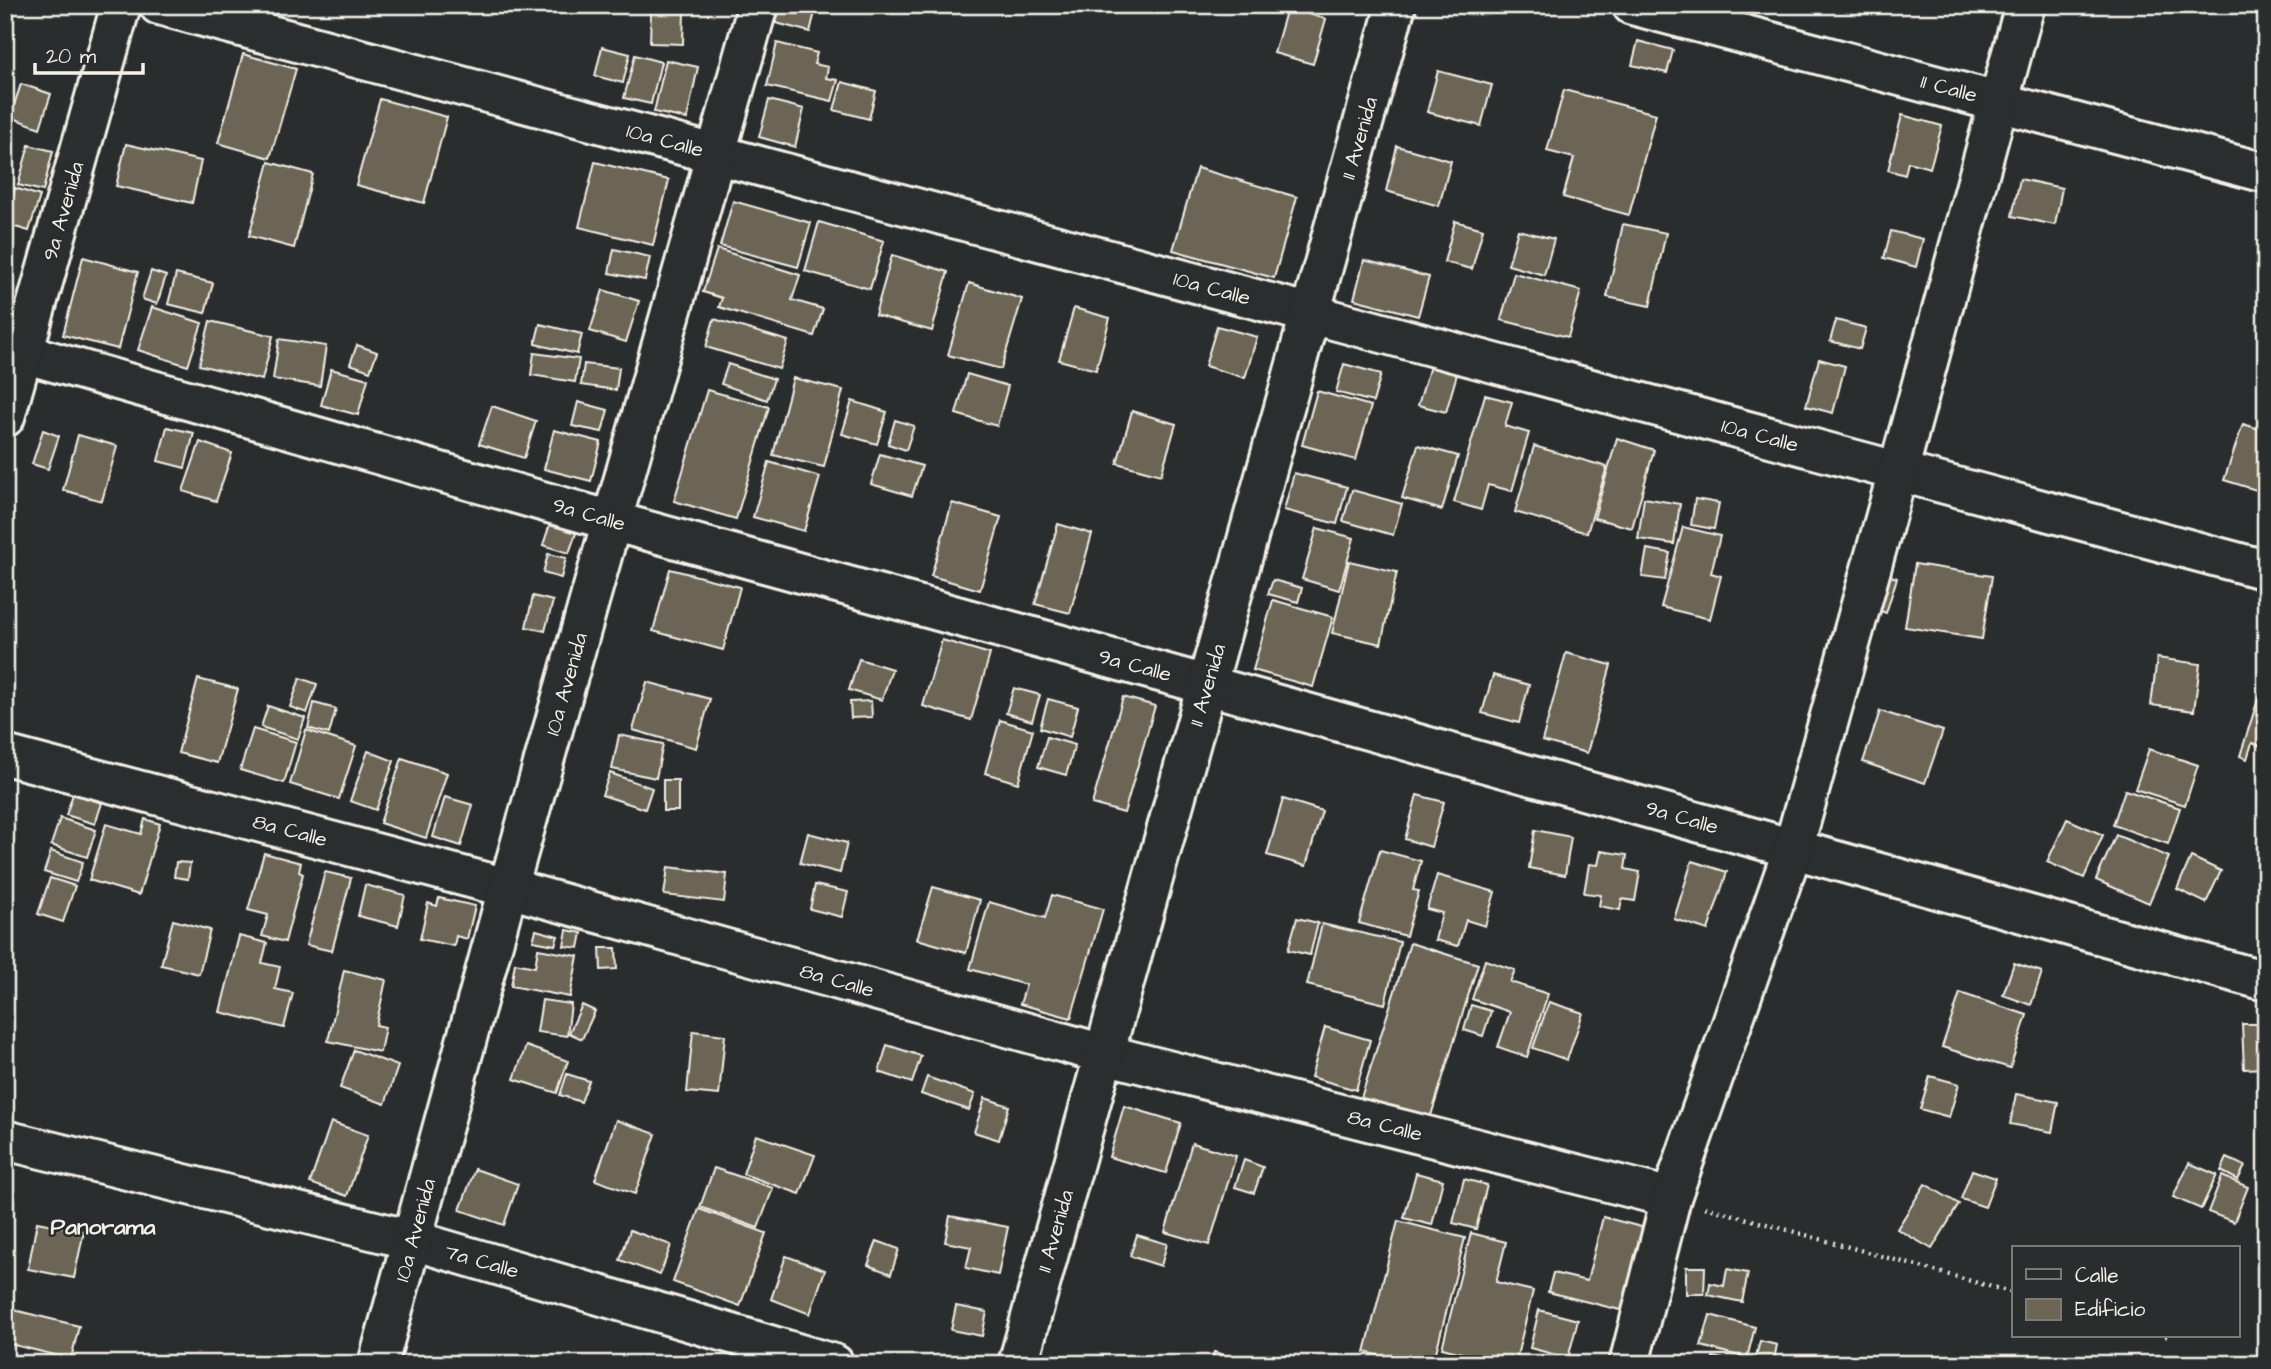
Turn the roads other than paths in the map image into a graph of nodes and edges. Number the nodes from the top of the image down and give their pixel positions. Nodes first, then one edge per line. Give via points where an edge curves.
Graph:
1 (121, 5) edge
2 (159, 5) edge
3 (758, 5) edge
4 (1396, 5) edge
5 (1632, 5) edge
6 (2025, 5) edge
7 (1999, 102) junction
8 (715, 154) junction
9 (2266, 173) edge
10 (1311, 314) junction
11 (14, 351) edge
12 (5, 417) edge
13 (1898, 472) junction
14 (611, 521) junction
15 (2266, 570) edge
16 (1207, 685) junction
17 (5, 755) edge
18 (1793, 849) junction
19 (508, 888) junction
20 (2266, 981) edge
21 (1104, 1054) junction
22 (5, 1140) edge
23 (1671, 1198) junction
24 (412, 1240) junction
25 (378, 1364) edge
26 (834, 1364) edge
27 (1018, 1364) edge
28 (1629, 1364) edge

1 - 11 street, 9a Avenida
2 - 8 street, 10a Calle
3 - 8 street, 10a Avenida
4 - 10 street, 11 Avenida
5 - 7 street, 11 Calle
6 - 7 street
7 - 9 street, 11 Calle
7 - 13 street
8 - 10 street, 10a Calle
8 - 14 street, 10a Avenida
10 - 13 street, 10a Calle
10 - 16 street, 11 Avenida
11 - 12 street, 9a Avenida
11 - 14 street, 9a Calle
13 - 15 street, 10a Calle
13 - 18 street
14 - 16 street, 9a Calle
14 - 19 street, 10a Avenida
16 - 18 street, 9a Calle
16 - 21 street, 11 Avenida
17 - 19 street, 8a Calle
18 - 20 street, 9a Calle
18 - 23 street
19 - 21 street, 8a Calle
19 - 24 street, 10a Avenida
21 - 23 street, 8a Calle
21 - 27 street, 11 Avenida
22 - 24 street, 7a Calle
23 - 28 street
24 - 25 street, 10a Avenida
24 - 26 street, 7a Calle

